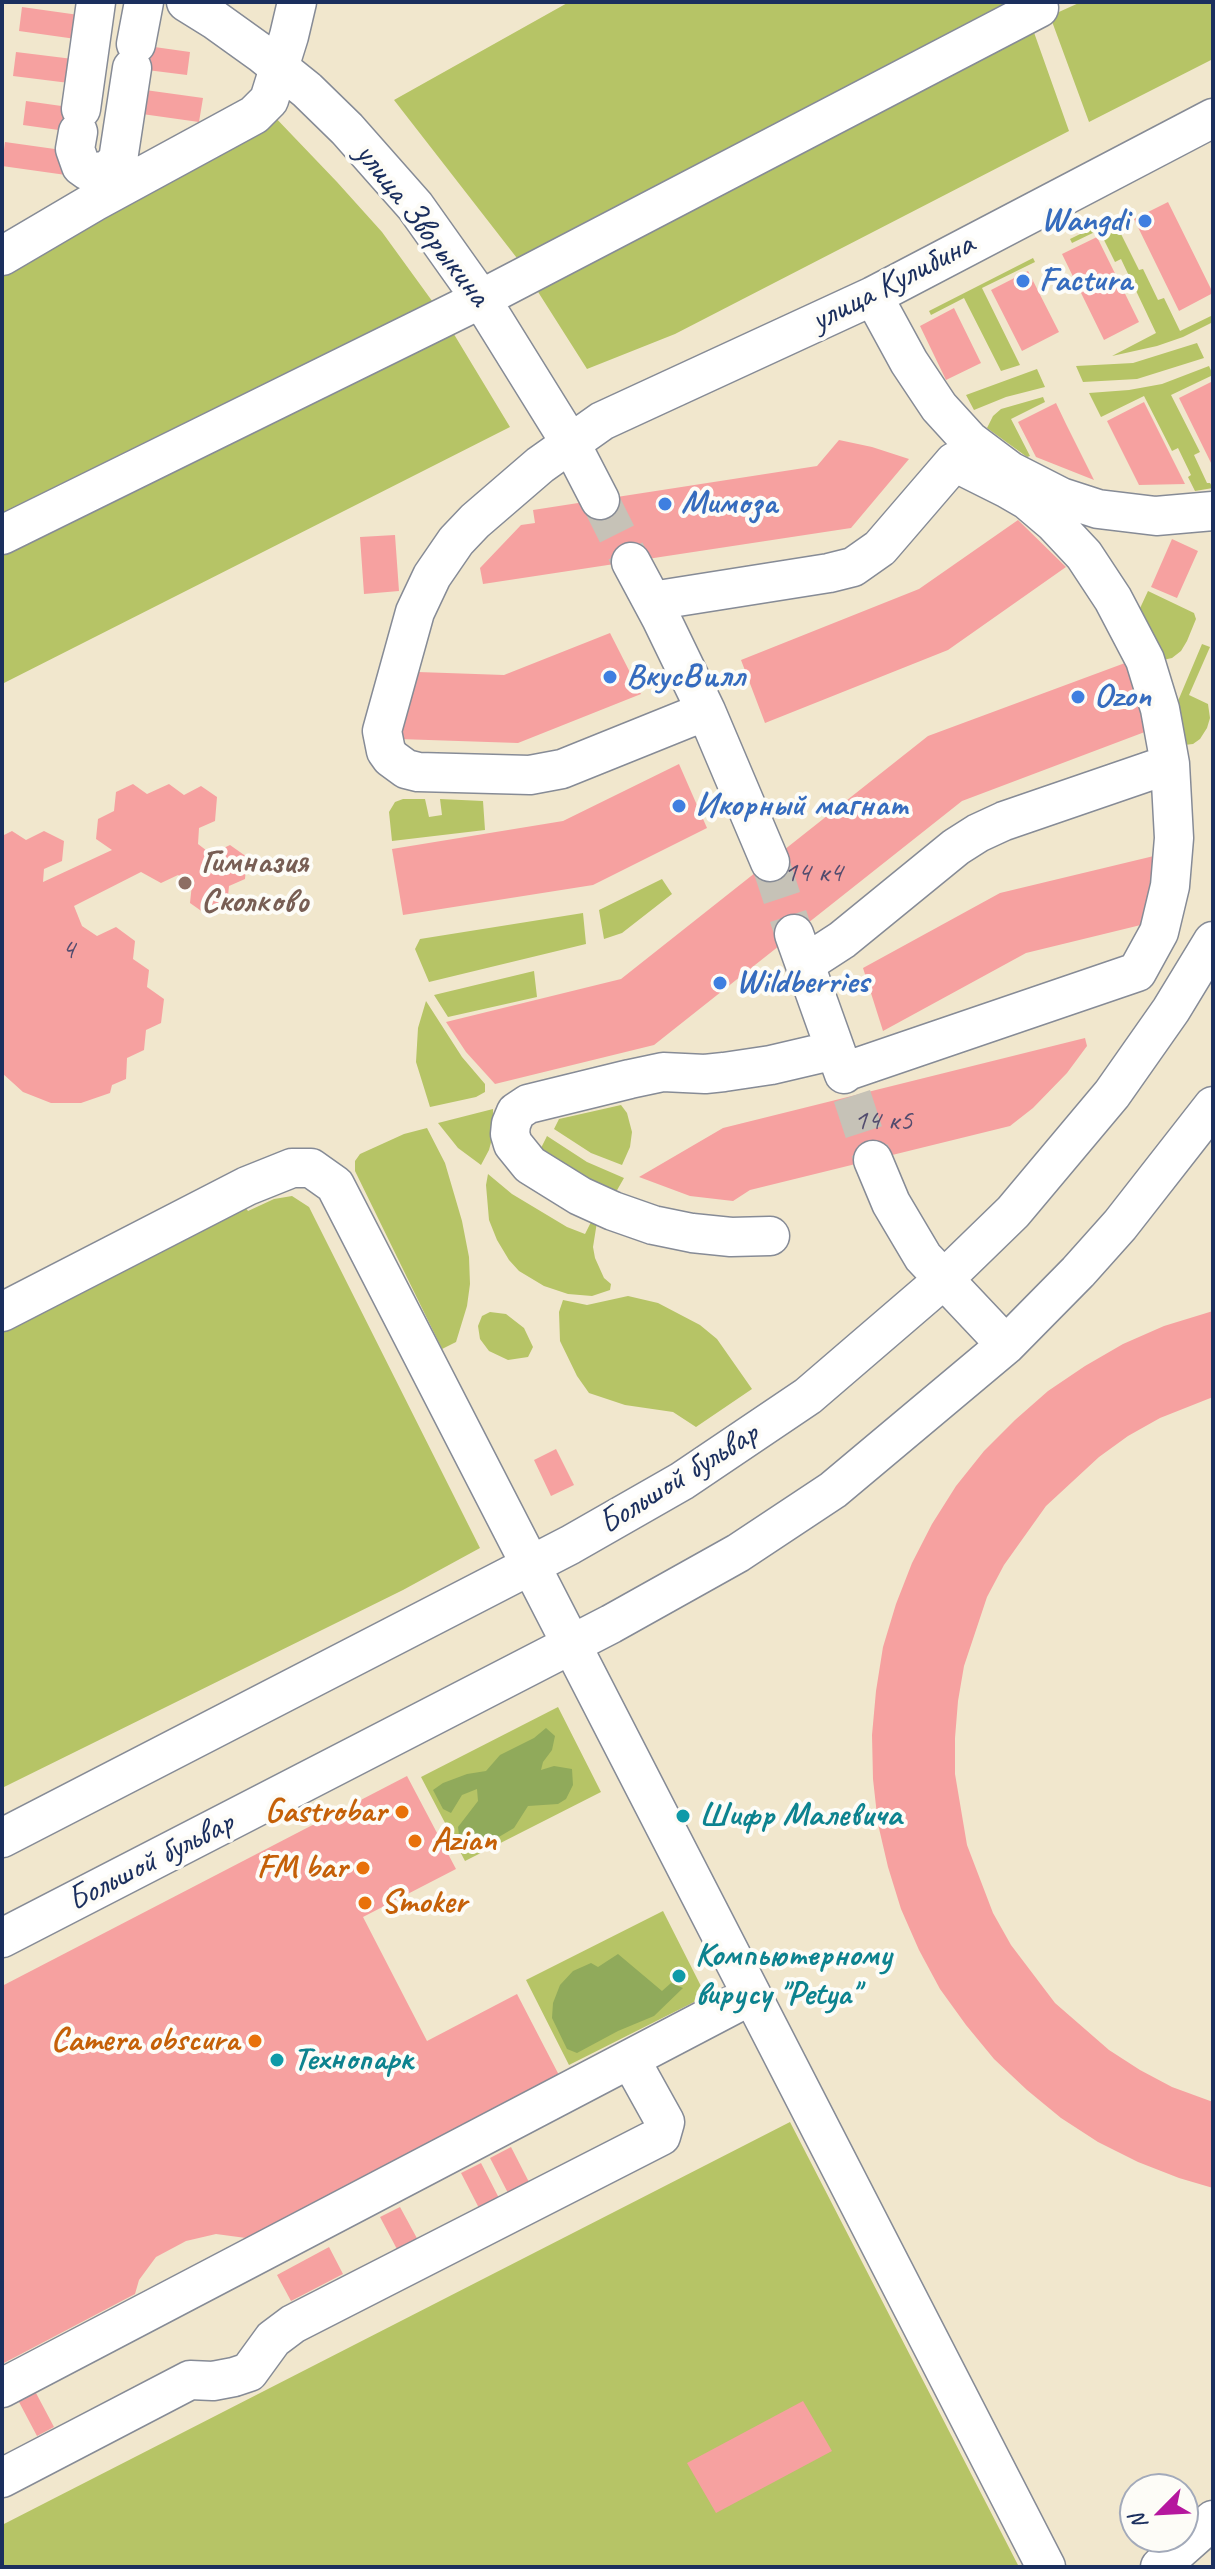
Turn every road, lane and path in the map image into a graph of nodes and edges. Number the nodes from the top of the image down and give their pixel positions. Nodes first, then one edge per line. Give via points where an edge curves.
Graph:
1 (96, 2) edge
2 (144, 2) edge
3 (297, 2) edge
4 (207, 8) edge
5 (1039, 8) dead end
6 (279, 66) junction
7 (1213, 118) edge
8 (2, 256) edge
9 (873, 296) junction
10 (481, 299) junction
11 (571, 444) junction
12 (600, 500) tunnel mouth
13 (1213, 511) edge
14 (2, 535) edge
15 (631, 562) tunnel mouth
16 (652, 601) junction
17 (706, 711) junction
18 (1170, 764) junction
19 (770, 862) tunnel mouth
20 (1213, 941) edge
21 (844, 1073) junction
22 (1213, 1106) edge
23 (873, 1160) tunnel mouth
24 (770, 1236) dead end
25 (943, 1280) junction
26 (2, 1312) edge
27 (1006, 1345) junction
28 (532, 1565) junction
29 (573, 1644) junction
30 (2, 1838) edge
31 (2, 1938) edge
32 (750, 1996) junction
33 (630, 2059) junction
34 (2, 2388) edge
35 (2, 2478) edge
36 (1213, 2520) edge
37 (1046, 2567) edge
38 (1160, 2567) edge

1 - 2 street via 76,157 88,171 108,170 118,160
3 - 6 street
4 - 6 street, улица Зворыкина
5 - 10 street
6 - 8 street via 269,100 254,115
6 - 10 street, улица Зворыкина via 347,129 415,206
7 - 9 street, улица Кулибина
9 - 11 street, улица Кулибина via 602,421
9 - 13 street via 939,407 1010,471 1098,509 1156,516
10 - 11 street, улица Зворыкина
10 - 14 street
11 - 12 street, улица Зворыкина
11 - 17 street, улица Кулибина via 475,521 432,576 415,612 382,731 386,751 398,764 418,772 538,775
15 - 16 street
16 - 17 street
16 - 18 street via 853,567 880,548 954,462 1027,500 1084,555 1145,660
17 - 19 street
18 - 21 street via 1170,886 1159,932 1137,972
18 - 21 street via 972,836 842,940 800,949
20 - 25 street, Большой бульвар via 1112,1094 1013,1212
21 - 24 street via 771,1065 694,1074 663,1072 528,1104 516,1112 513,1144 530,1165 580,1196 653,1225 731,1237
22 - 27 street, Большой бульвар via 1120,1225
23 - 25 street via 898,1217
25 - 27 street
25 - 28 street, Большой бульвар via 808,1396 682,1481
26 - 28 street via 247,1186 292,1168 311,1168 335,1185 354,1219
27 - 29 street, Большой бульвар via 833,1490 738,1553
28 - 29 street
28 - 30 street, Большой бульвар
29 - 31 street, Большой бульвар
29 - 32 street
32 - 33 street
32 - 37 street
33 - 34 street
33 - 35 street via 665,2122 661,2136 293,2324 273,2339 249,2372 213,2381 190,2380
36 - 38 street

